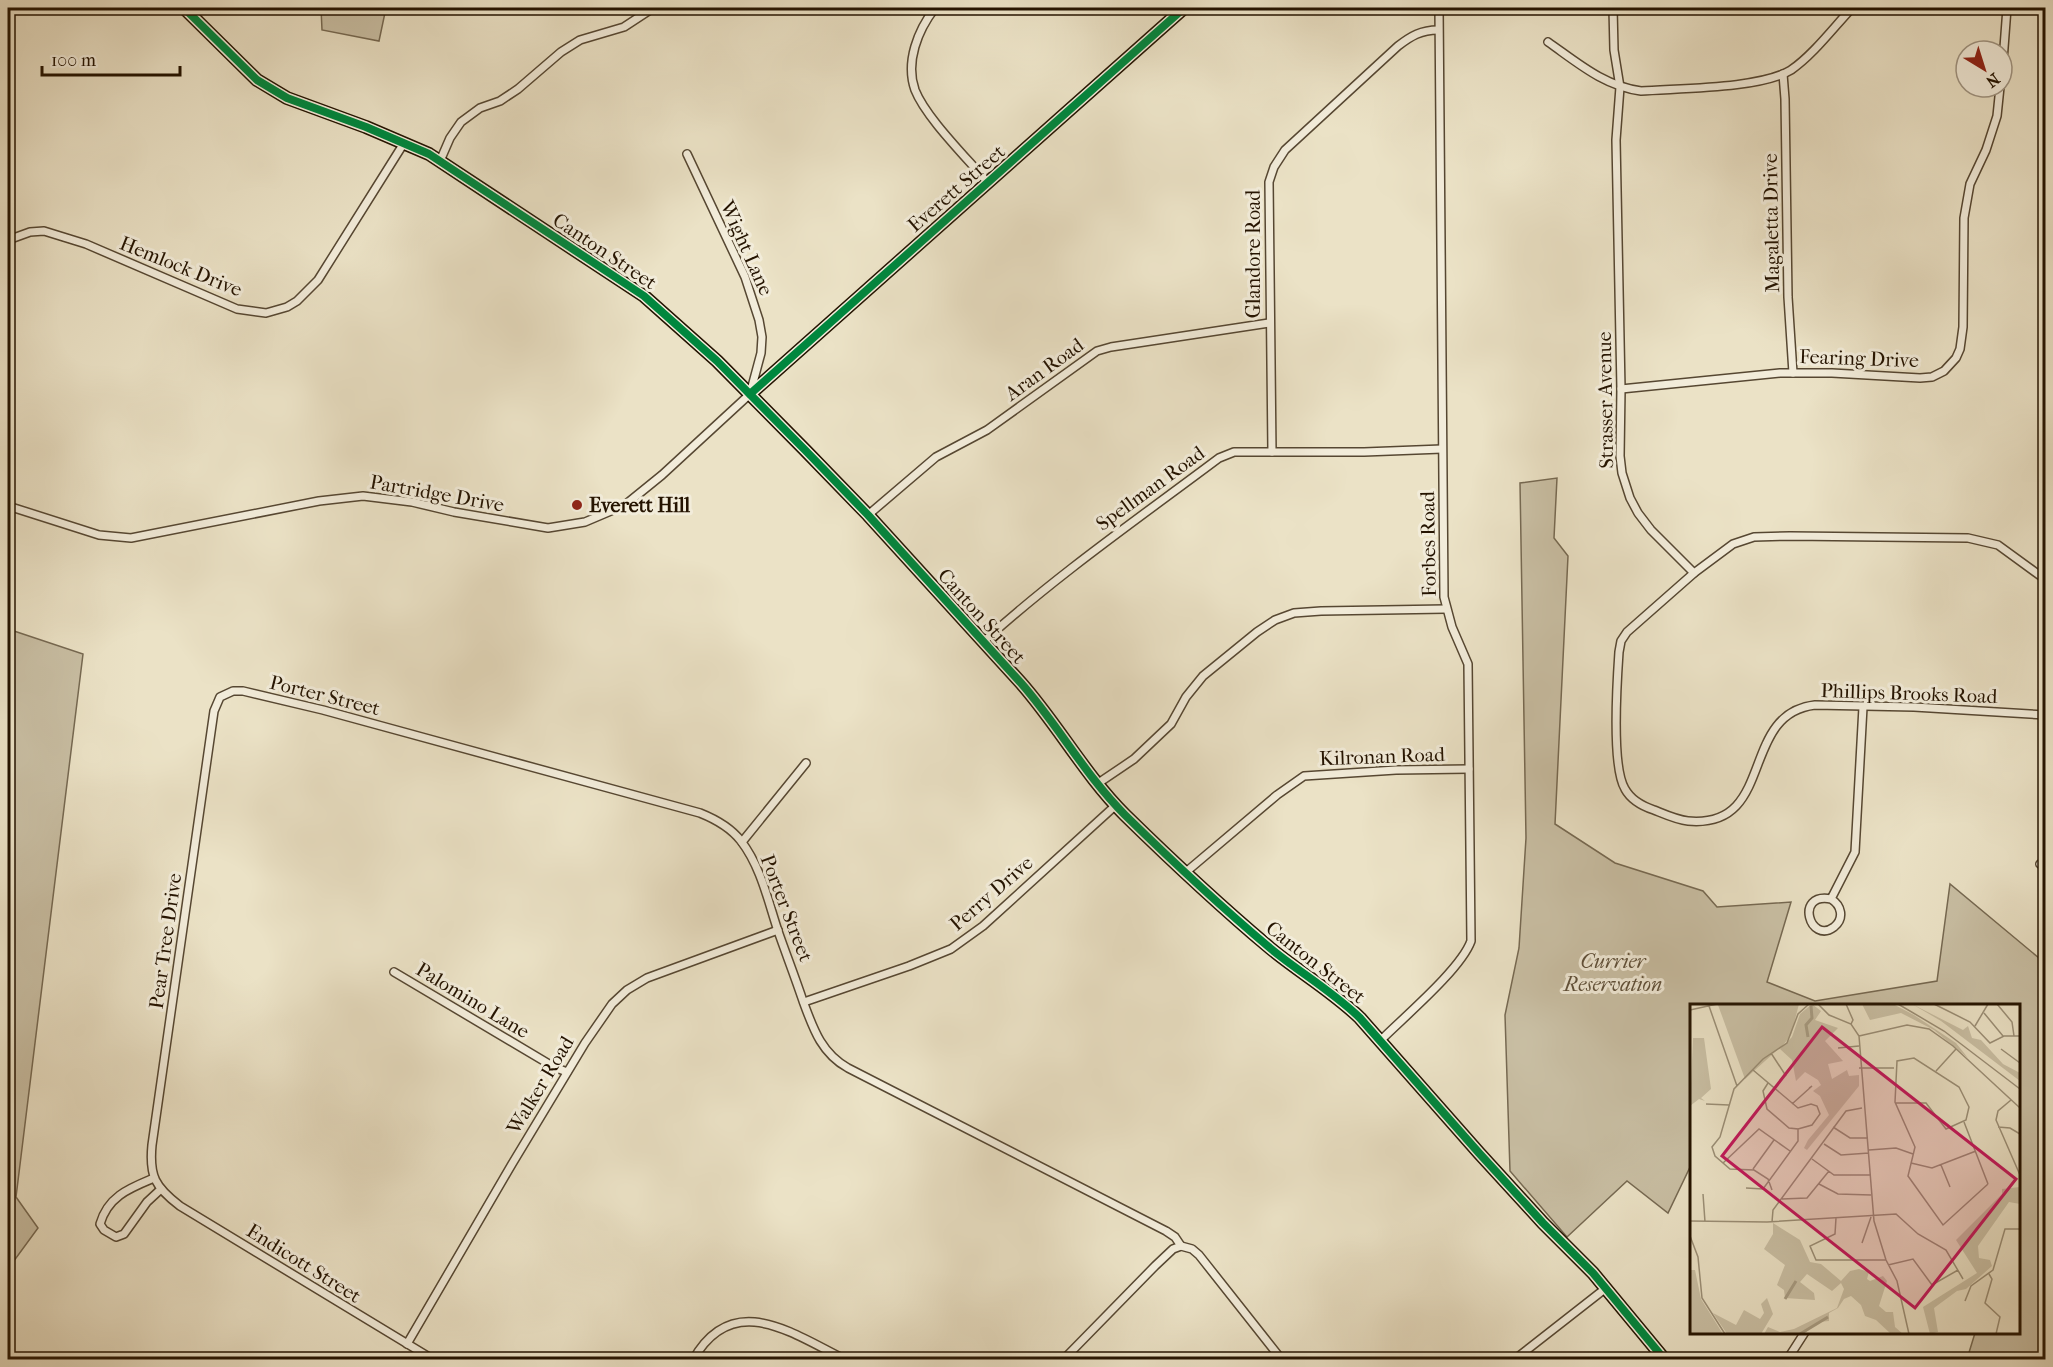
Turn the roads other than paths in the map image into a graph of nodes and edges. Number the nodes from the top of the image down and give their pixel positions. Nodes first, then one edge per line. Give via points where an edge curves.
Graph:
1 (184, 8) edge
2 (653, 8) edge
3 (935, 8) edge
4 (1184, 8) edge
5 (1439, 8) edge
6 (1613, 8) edge
7 (1852, 8) edge
8 (2007, 8) edge
9 (1438, 30) junction
10 (2005, 39) edge
11 (1548, 42) dead end
12 (1783, 74) junction
13 (1620, 87) junction
14 (1999, 99) edge
15 (404, 143) junction
16 (687, 154) dead end
17 (440, 161) junction
18 (988, 183) junction
19 (8, 240) edge
20 (1269, 323) junction
21 (1793, 373) junction
22 (1621, 389) junction
23 (750, 394) junction
24 (1442, 448) junction
25 (1272, 452) junction
26 (8, 506) edge
27 (868, 515) junction
28 (1694, 573) junction
29 (2046, 580) edge
30 (1446, 609) junction
31 (983, 642) junction
32 (220, 697) joint
33 (1863, 707) junction
34 (2046, 715) edge
35 (806, 763) dead end
36 (1469, 769) junction
37 (1097, 784) junction
38 (1116, 805) junction
39 (742, 842) junction
40 (1186, 872) junction
41 (1831, 899) junction
42 (778, 930) junction
43 (394, 972) dead end
44 (804, 1002) junction
45 (1381, 1040) junction
46 (567, 1072) junction
47 (154, 1178) junction
48 (161, 1189) junction
49 (1181, 1245) junction
50 (1606, 1288) junction
51 (1804, 1334) edge
52 (407, 1344) junction
53 (434, 1359) edge
54 (693, 1359) edge
55 (846, 1359) edge
56 (1063, 1359) edge
57 (1282, 1359) edge
58 (1514, 1359) edge
59 (1665, 1359) edge
60 (1787, 1359) edge

1 - 15 main road, Canton Street via 257,80 287,98
2 - 17 street via 624,27 580,40 518,89 480,108 461,122
3 - 18 street via 924,22 915,47 911,70 915,90 936,122
4 - 18 main road, Everett Street
5 - 9 street, Forbes Road
6 - 13 street, Strasser Avenue
7 - 12 street via 1804,59
8 - 10 street
9 - 20 street, Glandore Road via 1425,30 1398,46 1285,150 1274,166 1269,182
9 - 24 street, Forbes Road
11 - 13 street via 1596,76
12 - 13 street via 1746,83 1641,91
12 - 21 street, Magaletta Drive
13 - 22 street, Strasser Avenue via 1616,140
14 - 21 street, Fearing Drive via 1986,150 1970,184 1964,218 1962,327 1956,358 1932,377
15 - 17 main road, Canton Street
15 - 19 street, Hemlock Drive via 318,280 297,301 266,314 237,309 86,244 44,231
16 - 23 street, Wight Lane via 745,277 759,320 761,353
17 - 23 main road, Canton Street via 642,294
18 - 23 main road, Everett Street
20 - 25 street, Glandore Road
20 - 27 street, Aran Road via 1111,346 1094,352 987,430 936,457
21 - 22 street, Fearing Drive
22 - 28 street, Strasser Avenue via 1620,456 1630,498 1652,530
23 - 26 street, Partridge Drive via 625,505 585,522 557,527 532,527 363,496 131,538 99,536
23 - 27 main road, Canton Street
24 - 25 street, Spellman Road
24 - 30 street, Forbes Road
25 - 31 street, Spellman Road via 1234,452 1219,458 1082,559
27 - 31 main road, Canton Street
28 - 29 street via 1733,544 1754,537 1968,538 1998,544
28 - 33 street, Phillips Brooks Road via 1621,641 1617,742 1620,776 1633,800 1686,821 1708,822 1724,817 1743,800 1771,733 1787,715 1800,707 1815,705
30 - 36 street, Forbes Road via 1467,664
30 - 37 street via 1321,611 1294,613 1275,620 1203,676 1171,724 1134,759
31 - 37 main road, Canton Street via 1037,702
32 - 39 street, Porter Street via 243,691 323,710 690,810 717,821
32 - 47 street, Pear Tree Drive via 214,711 152,1144
33 - 34 street, Phillips Brooks Road
33 - 41 street via 1855,852
35 - 39 street
36 - 40 street, Kilronan Road via 1304,776
36 - 45 street, Forbes Road via 1467,952
37 - 38 main road, Canton Street
38 - 40 main road, Canton Street
38 - 44 street, Perry Drive via 982,926 951,949
39 - 42 street, Porter Street via 764,887
40 - 45 main road, Canton Street via 1271,949 1343,1002
41 - 41 street via 1820,898 1811,905 1810,921 1817,928 1827,930 1839,921 1839,906
42 - 44 street, Porter Street
42 - 46 street, Walker Road via 662,971 627,990 598,1022
43 - 46 street, Palomino Lane
44 - 49 street, Porter Street via 820,1043 839,1063 1166,1231
45 - 50 main road, Canton Street via 1479,1153
46 - 52 street, Walker Road
47 - 48 street, Pear Tree Drive
47 - 48 street via 122,1192 100,1224 116,1237 124,1234
48 - 52 street, Endicott Street via 180,1206
49 - 56 street
49 - 57 street, Porter Street via 1203,1259
50 - 58 street
50 - 59 main road, Canton Street
51 - 60 street
52 - 53 street, Endicott Street
54 - 55 street via 720,1329 757,1321 772,1324

